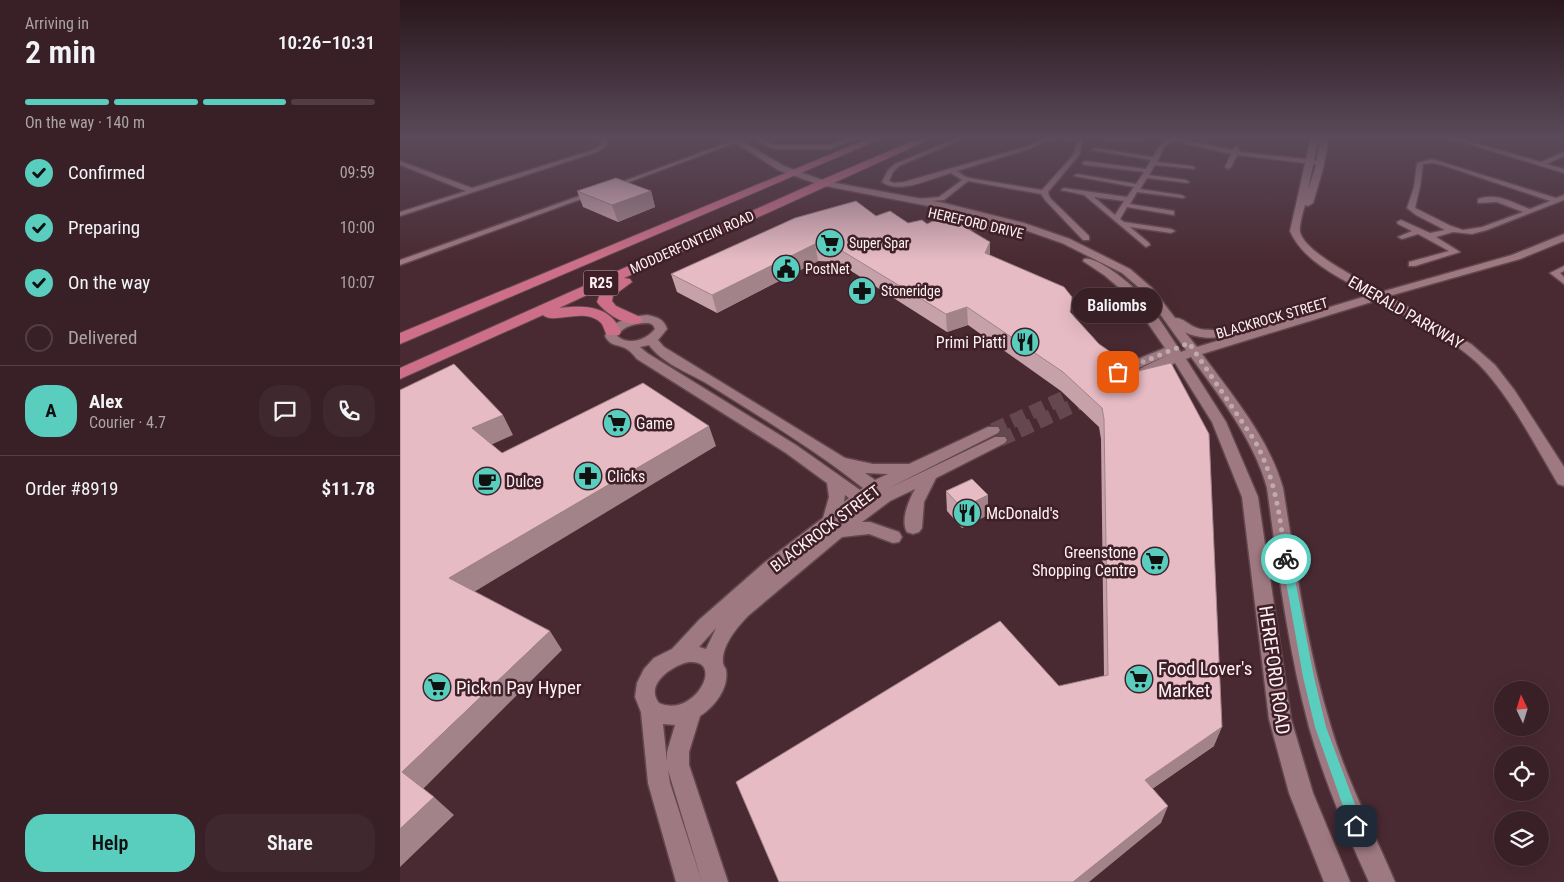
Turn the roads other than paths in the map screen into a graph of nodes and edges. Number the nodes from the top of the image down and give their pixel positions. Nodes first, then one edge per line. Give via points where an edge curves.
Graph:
1 (438, 178) edge
2 (512, 178) edge
3 (632, 178) edge
4 (782, 178) edge
5 (798, 178) edge
6 (833, 178) edge
7 (845, 178) edge
8 (887, 178) edge
9 (924, 178) edge
10 (1056, 178) edge
11 (1088, 178) edge
12 (1143, 178) edge
13 (1167, 178) edge
14 (1310, 178) edge
15 (1418, 178) edge
16 (1488, 178) edge
17 (967, 179) joint
18 (975, 181) junction
19 (1186, 182) dead end
20 (818, 185) junction
21 (848, 188) junction
22 (1137, 188) junction
23 (1064, 190) dead end
24 (473, 191) junction
25 (1044, 192) junction
26 (1086, 193) junction
27 (891, 196) junction
28 (1181, 197) dead end
29 (1564, 197) edge
30 (913, 200) junction
31 (1555, 200) junction
32 (1481, 202) dead end
33 (1128, 203) junction
34 (1528, 212) junction
35 (757, 213) junction
36 (1171, 213) dead end
37 (400, 214) edge
38 (965, 215) junction
39 (1119, 222) junction
40 (1401, 222) dead end
41 (1000, 227) junction
42 (1453, 230) junction
43 (953, 231) edge
44 (1418, 231) junction
45 (1171, 232) dead end
46 (1429, 236) junction
47 (1402, 237) dead end
48 (1564, 237) edge
49 (1086, 238) dead end
50 (1146, 245) dead end
51 (400, 263) edge
52 (1412, 264) dead end
53 (1564, 268) edge
54 (1564, 281) edge
55 (1377, 292) junction
56 (1152, 306) junction
57 (635, 320) junction
58 (612, 332) junction
59 (1218, 334) junction
60 (400, 339) edge
61 (651, 339) junction
62 (630, 345) junction
63 (1192, 347) junction
64 (1175, 353) junction
65 (445, 354) junction
66 (1144, 366) junction
67 (400, 374) edge
68 (1124, 376) edge
69 (1198, 387) junction
70 (839, 461) junction
71 (1564, 461) edge
72 (911, 469) junction
73 (930, 474) junction
74 (835, 480) junction
75 (1564, 480) edge
76 (880, 492) junction
77 (865, 503) junction
78 (834, 526) junction
79 (913, 528) dead end
80 (893, 537) dead end
81 (678, 656) junction
82 (713, 663) junction
83 (651, 709) junction
84 (692, 710) junction
85 (688, 882) edge
86 (715, 882) edge
87 (1337, 882) edge
88 (1382, 882) edge

1 - 24 street
2 - 24 street
3 - 51 street
4 - 60 main road, MODDERFONTEIN ROAD / R25
5 - 20 street, HEREFORD DRIVE
6 - 20 main road, MODDERFONTEIN ROAD / R25
7 - 21 main road via 843,181
8 - 9 street via 885,182 894,185
10 - 25 street
11 - 22 street
12 - 22 street
13 - 19 street
14 - 55 street, EMERALD PARKWAY via 1296,222 1299,240 1316,258
15 - 42 street via 1411,208
16 - 31 street
17 - 18 street
17 - 30 street via 941,200
18 - 25 street
18 - 38 street via 952,201
20 - 21 street, HEREFORD DRIVE
20 - 35 main road, MODDERFONTEIN ROAD / R25
20 - 38 street, HEREFORD DRIVE
21 - 27 street, HEREFORD DRIVE
22 - 28 street
22 - 33 street
23 - 26 street
24 - 37 street
25 - 49 street via 1047,199
26 - 33 street
26 - 39 street
27 - 30 street, HEREFORD DRIVE
27 - 38 street
29 - 31 street
30 - 38 street, HEREFORD DRIVE
31 - 34 street
32 - 34 street via 1496,200
33 - 36 street
33 - 39 street
34 - 42 street via 1480,230
35 - 57 main road via 611,289 605,298 606,305
35 - 65 main road, MODDERFONTEIN ROAD / R25
38 - 41 street, HEREFORD DRIVE
38 - 56 street, HEREFORD DRIVE via 1020,225 1066,241 1126,271 1139,281
39 - 45 street
39 - 50 street
40 - 44 street
41 - 43 street via 973,226
41 - 56 street, HEREFORD DRIVE via 1050,243 1088,261
42 - 46 street
44 - 46 street
44 - 47 street
46 - 52 street via 1456,252
48 - 55 street, BLACKROCK STREET via 1516,257
53 - 54 street via 1554,273
55 - 59 street, BLACKROCK STREET
55 - 63 street, BLACKROCK STREET
55 - 71 street, EMERALD PARKWAY via 1454,334 1492,364 1513,388
55 - 75 street, EMERALD PARKWAY via 1466,346 1490,368
56 - 59 street via 1189,330
56 - 63 street, HEREFORD DRIVE
56 - 64 street, HEREFORD DRIVE
56 - 66 street via 1155,340
57 - 58 street
57 - 61 street via 653,320 661,325 659,333
58 - 62 street via 611,336 617,343
58 - 65 main road via 608,321 592,312 561,311
59 - 63 street, BLACKROCK STREET
61 - 62 street
61 - 70 street via 669,357
62 - 74 street via 642,356
63 - 64 street, BLACKROCK STREET
63 - 88 street, HEREFORD DRIVE via 1255,441 1270,470 1320,727 1362,840
64 - 66 street, BLACKROCK STREET
64 - 69 street, HEREFORD ROAD
65 - 67 main road, MODDERFONTEIN ROAD / R25
66 - 68 street, BLACKROCK STREET
66 - 69 street
69 - 87 street, HEREFORD ROAD via 1226,436 1250,497 1280,719 1301,793
70 - 72 street via 873,469
70 - 76 street
72 - 73 street, BLACKROCK STREET via 996,435
72 - 76 street, BLACKROCK STREET
73 - 76 street, BLACKROCK STREET
73 - 79 street via 916,502
74 - 77 street
74 - 78 street
76 - 77 street, BLACKROCK STREET
77 - 78 street, BLACKROCK STREET
78 - 80 street via 870,528
78 - 81 street, BLACKROCK STREET via 748,587
78 - 82 street, BLACKROCK STREET via 730,622 717,646
81 - 82 street via 704,655
81 - 83 street via 652,673 644,693
82 - 84 street via 717,679 714,690
83 - 84 street via 670,716
83 - 85 street via 660,783
84 - 86 street via 678,752 678,765

